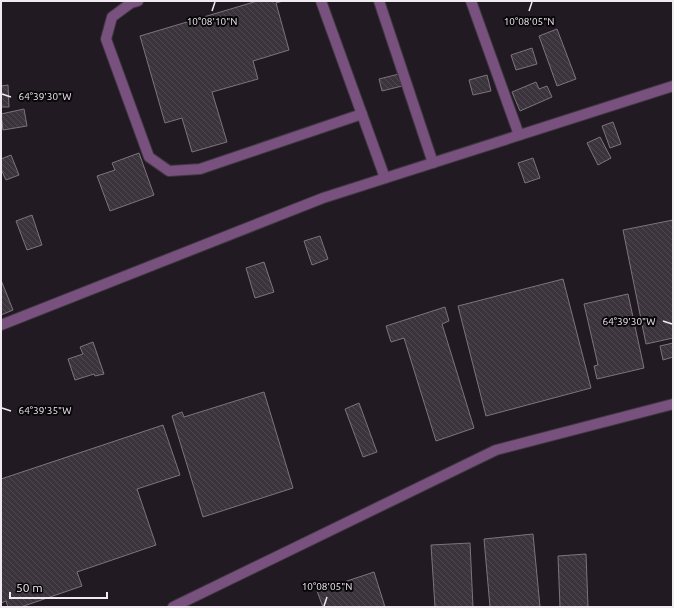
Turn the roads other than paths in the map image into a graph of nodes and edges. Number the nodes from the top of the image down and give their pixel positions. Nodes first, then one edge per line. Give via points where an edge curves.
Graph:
1 (138, 1) edge
2 (321, 1) edge
3 (378, 1) edge
4 (471, 1) edge
5 (673, 86) edge
6 (362, 114) junction
7 (519, 135) junction
8 (433, 163) junction
9 (385, 178) junction
10 (1, 325) edge
11 (673, 404) edge
12 (174, 607) edge

1 - 6 street via 112,17 106,39 149,157 168,171 200,169
2 - 6 street
3 - 8 street
4 - 7 street
5 - 7 street
6 - 9 street
7 - 8 street
8 - 9 street
9 - 10 street via 323,198
11 - 12 street via 496,450

